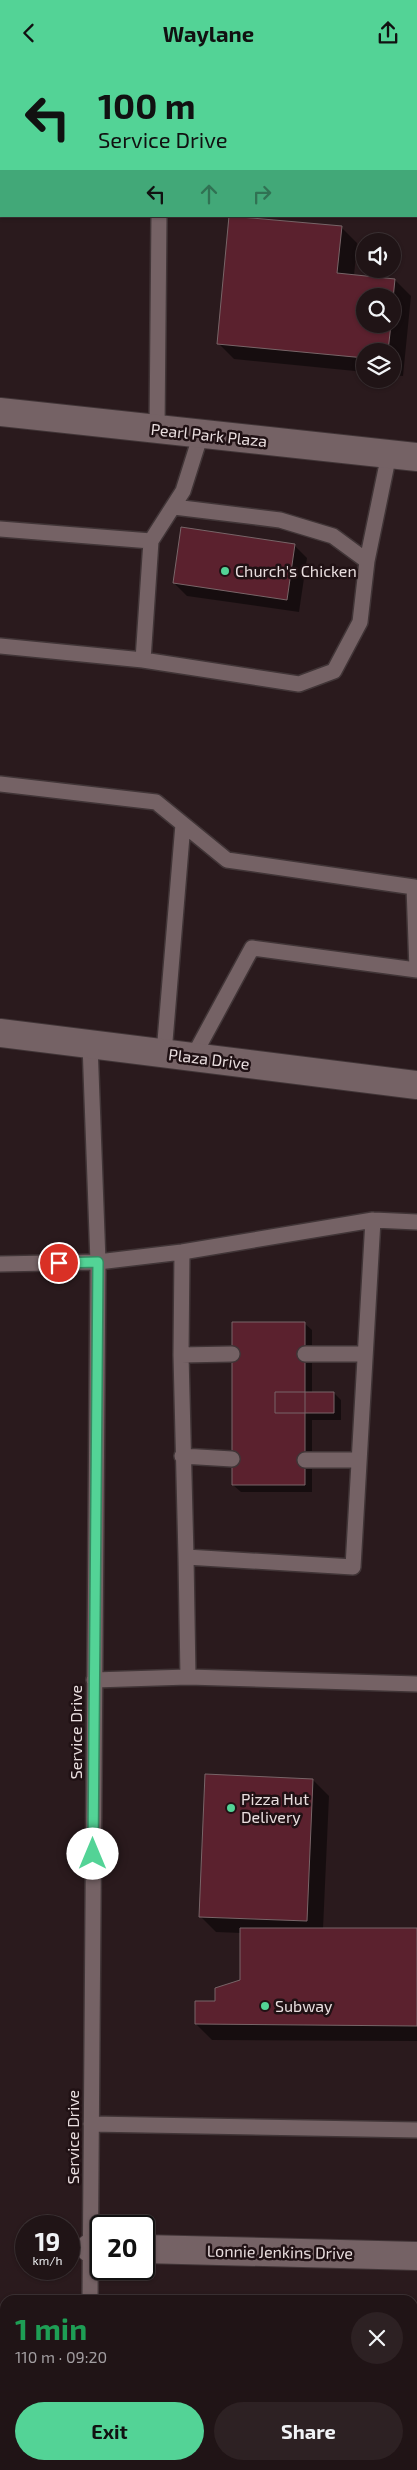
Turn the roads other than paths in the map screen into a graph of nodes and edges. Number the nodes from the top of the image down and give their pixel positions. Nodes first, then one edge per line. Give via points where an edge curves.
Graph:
1 (159, 217) edge
2 (0, 412) edge
3 (157, 429) junction
4 (201, 434) junction
5 (389, 455) junction
6 (417, 457) edge
7 (174, 507) junction
8 (0, 529) edge
9 (151, 541) junction
10 (367, 561) junction
11 (0, 646) edge
12 (143, 660) junction
13 (0, 784) edge
14 (183, 824) junction
15 (417, 970) edge
16 (0, 1033) edge
17 (90, 1044) junction
18 (164, 1053) junction
19 (193, 1057) junction
20 (417, 1085) edge
21 (373, 1220) junction
22 (417, 1222) edge
23 (182, 1252) junction
24 (98, 1262) junction
25 (0, 1264) edge
26 (232, 1354) dead end
27 (305, 1354) dead end
28 (364, 1354) junction
29 (180, 1355) junction
30 (182, 1456) junction
31 (232, 1459) dead end
32 (305, 1460) dead end
33 (359, 1460) junction
34 (186, 1557) junction
35 (188, 1677) junction
36 (94, 1681) junction
37 (417, 1684) edge
38 (91, 2124) junction
39 (417, 2130) edge
40 (95, 2215) edge
41 (155, 2249) edge
42 (417, 2256) edge
43 (92, 2280) edge
44 (91, 2295) edge

1 - 3 lane
2 - 3 street, Pearl Park Plaza
3 - 4 street, Pearl Park Plaza
4 - 5 street, Pearl Park Plaza
4 - 7 lane via 183,491
5 - 6 street, Pearl Park Plaza
5 - 10 lane
7 - 9 lane
7 - 10 lane via 280,520 333,536
8 - 9 lane
9 - 12 lane
10 - 12 lane via 360,622 334,671 299,685
11 - 12 lane
13 - 14 lane via 156,802
14 - 15 lane via 227,859 414,887
14 - 18 lane
15 - 19 lane via 252,948
16 - 17 street, Plaza Drive
17 - 18 street, Plaza Drive
17 - 24 lane, Service Drive
18 - 19 street, Plaza Drive
19 - 20 street, Plaza Drive
21 - 22 lane
21 - 23 lane
21 - 28 lane
23 - 24 lane
23 - 29 lane
24 - 25 lane
24 - 36 lane, Service Drive
26 - 29 lane
27 - 28 lane
28 - 33 lane
29 - 30 lane
30 - 31 lane
30 - 34 lane
32 - 33 lane
33 - 34 lane via 354,1567
34 - 35 lane
35 - 36 lane
35 - 37 lane
36 - 38 lane, Service Drive
38 - 39 lane
38 - 40 lane, Service Drive
41 - 42 street, Lonnie Jenkins Drive
43 - 44 lane, Service Drive

